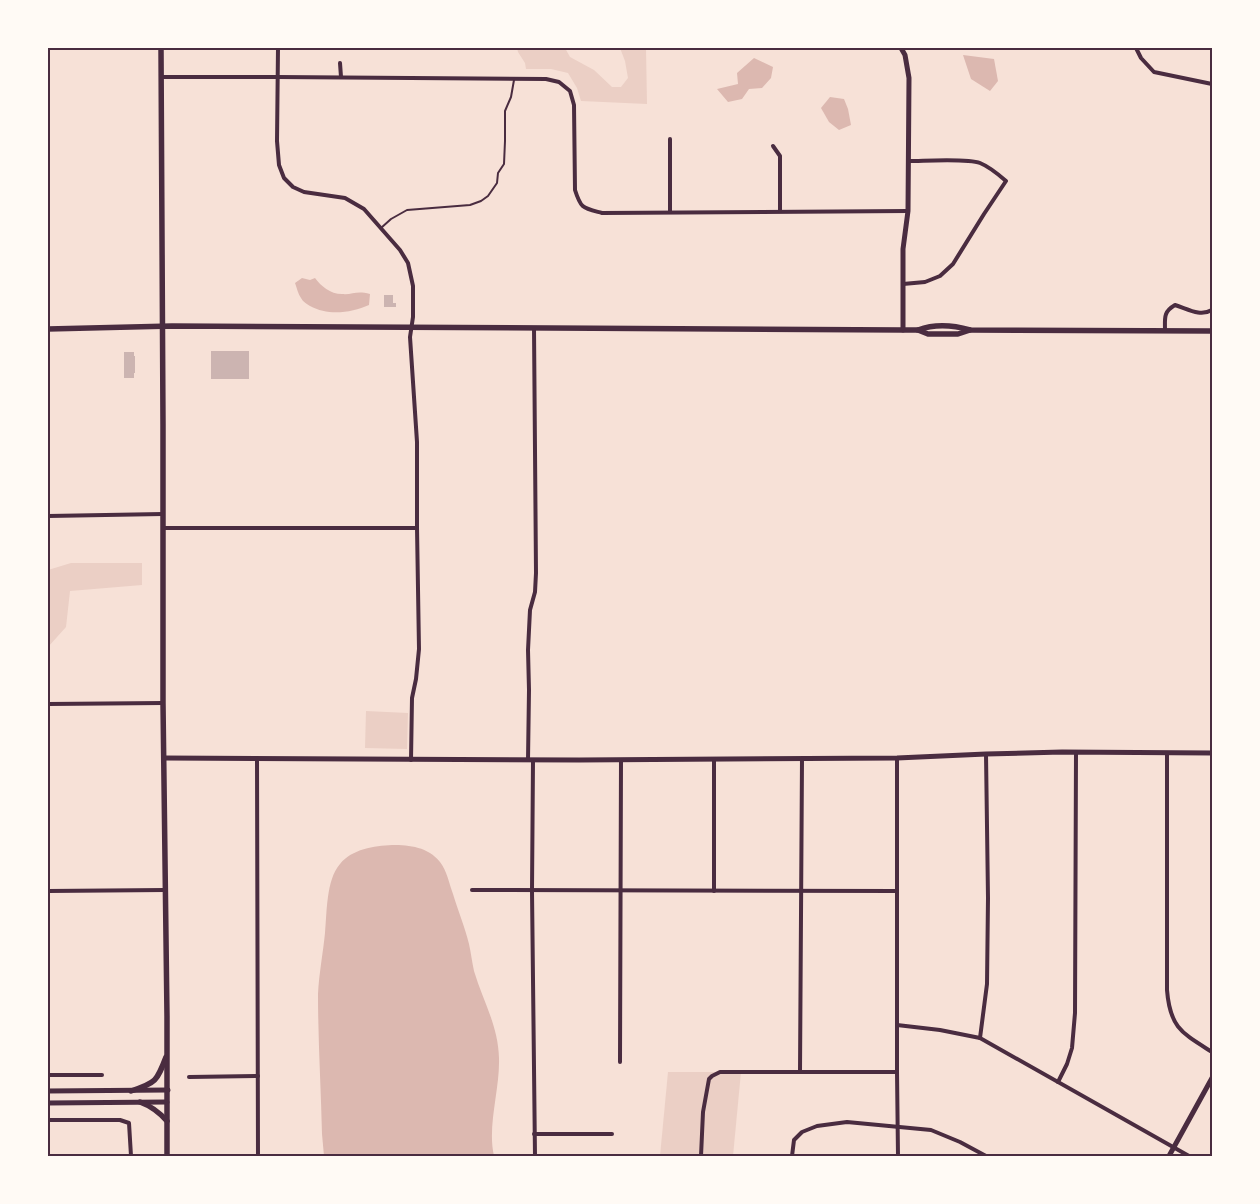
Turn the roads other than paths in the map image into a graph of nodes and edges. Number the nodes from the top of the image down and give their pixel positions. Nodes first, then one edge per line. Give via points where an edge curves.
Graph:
1 (161, 48) edge
2 (278, 48) edge
3 (901, 48) edge
4 (1136, 48) edge
5 (340, 63) dead end
6 (161, 77) junction
7 (278, 77) junction
8 (340, 77) junction
9 (514, 79) junction
10 (1212, 84) edge
11 (670, 139) dead end
12 (773, 146) dead end
13 (909, 162) junction
14 (780, 211) junction
15 (908, 211) junction
16 (670, 212) junction
17 (381, 228) junction
18 (903, 284) junction
19 (1212, 310) edge
20 (162, 326) junction
21 (411, 328) junction
22 (534, 328) junction
23 (48, 329) edge
24 (903, 330) junction
25 (1165, 331) junction
26 (1212, 331) edge
27 (163, 514) junction
28 (48, 516) edge
29 (163, 528) junction
30 (417, 528) junction
31 (163, 703) junction
32 (48, 704) edge
33 (1076, 752) junction
34 (1167, 753) junction
35 (1212, 753) edge
36 (986, 754) junction
37 (164, 758) junction
38 (257, 758) junction
39 (897, 758) junction
40 (714, 759) junction
41 (802, 759) junction
42 (411, 760) junction
43 (531, 760) junction
44 (621, 760) junction
45 (165, 890) junction
46 (472, 890) dead end
47 (620, 890) junction
48 (897, 890) junction
49 (48, 891) edge
50 (532, 891) junction
51 (714, 891) junction
52 (802, 891) junction
53 (898, 1025) junction
54 (980, 1038) junction
55 (168, 1052) junction
56 (1212, 1052) edge
57 (620, 1062) dead end
58 (800, 1072) junction
59 (897, 1072) junction
60 (102, 1074) dead end
61 (48, 1075) edge
62 (258, 1076) junction
63 (189, 1077) dead end
64 (1212, 1078) edge
65 (1058, 1082) junction
66 (168, 1090) junction
67 (48, 1091) edge
68 (130, 1091) junction
69 (140, 1102) junction
70 (168, 1102) junction
71 (48, 1103) edge
72 (48, 1120) edge
73 (167, 1121) junction
74 (898, 1127) junction
75 (534, 1134) junction
76 (612, 1134) dead end
77 (1174, 1148) junction
78 (131, 1156) edge
79 (168, 1156) edge
80 (258, 1156) edge
81 (535, 1156) edge
82 (701, 1156) edge
83 (792, 1156) edge
84 (898, 1156) edge
85 (986, 1156) edge
86 (1169, 1156) edge
87 (1189, 1156) edge

1 - 6 main road
2 - 7 street
3 - 13 street via 909,78
4 - 10 street via 1154,72
5 - 8 street
6 - 7 street
6 - 20 main road
7 - 8 street
7 - 17 street via 277,141 284,178 304,192 345,198 364,209
8 - 9 street
9 - 16 street via 550,80 559,82 570,91 574,105 574,190 579,202 587,209 602,213
9 - 17 lane via 505,111 504,164 488,196 470,204 407,210
11 - 16 street
12 - 14 street via 780,156
13 - 15 street
13 - 18 street via 978,162 1006,181 953,264 940,276 925,282
14 - 15 street
14 - 16 street
15 - 18 street
17 - 21 street via 408,263 413,286
18 - 24 street
19 - 25 street via 1200,314 1175,305 1165,316
20 - 21 main road
20 - 23 main road
20 - 27 main road
21 - 22 main road
21 - 30 street via 417,442
22 - 24 main road
22 - 43 street via 536,573 528,650
24 - 25 main road via 958,327 970,330
25 - 26 main road
27 - 28 street
27 - 29 main road
29 - 30 street
29 - 31 main road
30 - 42 street via 419,649 412,698
31 - 32 street
31 - 37 main road
33 - 34 street
33 - 36 street
33 - 65 street via 1075,1013 1072,1048
34 - 35 street
34 - 56 street via 1168,1005 1172,1018 1185,1035
36 - 39 street
36 - 54 street via 987,984
37 - 38 street
37 - 45 main road
38 - 42 street
38 - 62 street
39 - 41 street
39 - 48 street
40 - 41 street
40 - 44 street
40 - 51 street
41 - 52 street
42 - 43 street
43 - 44 street
43 - 50 street
44 - 47 street
45 - 49 street
45 - 55 main road
46 - 50 street
47 - 50 street
47 - 51 street
47 - 57 street
48 - 52 street
48 - 53 street
50 - 75 street
51 - 52 street
52 - 58 street
53 - 54 street
53 - 59 street
54 - 65 street
55 - 66 main road
55 - 68 main road via 156,1080
58 - 59 street
58 - 82 street via 722,1072 712,1076 703,1112
59 - 74 street
60 - 61 street
62 - 63 street
62 - 80 street
64 - 77 street
65 - 77 street
66 - 68 street
66 - 70 main road
67 - 68 street
69 - 70 street
69 - 71 street
69 - 73 main road via 149,1105
70 - 73 main road
72 - 78 street via 120,1120 129,1123
73 - 79 main road
74 - 83 street via 847,1122 817,1126 802,1132 794,1140
74 - 84 street
74 - 85 street via 930,1130
75 - 76 street
75 - 81 street
77 - 86 street
77 - 87 street

